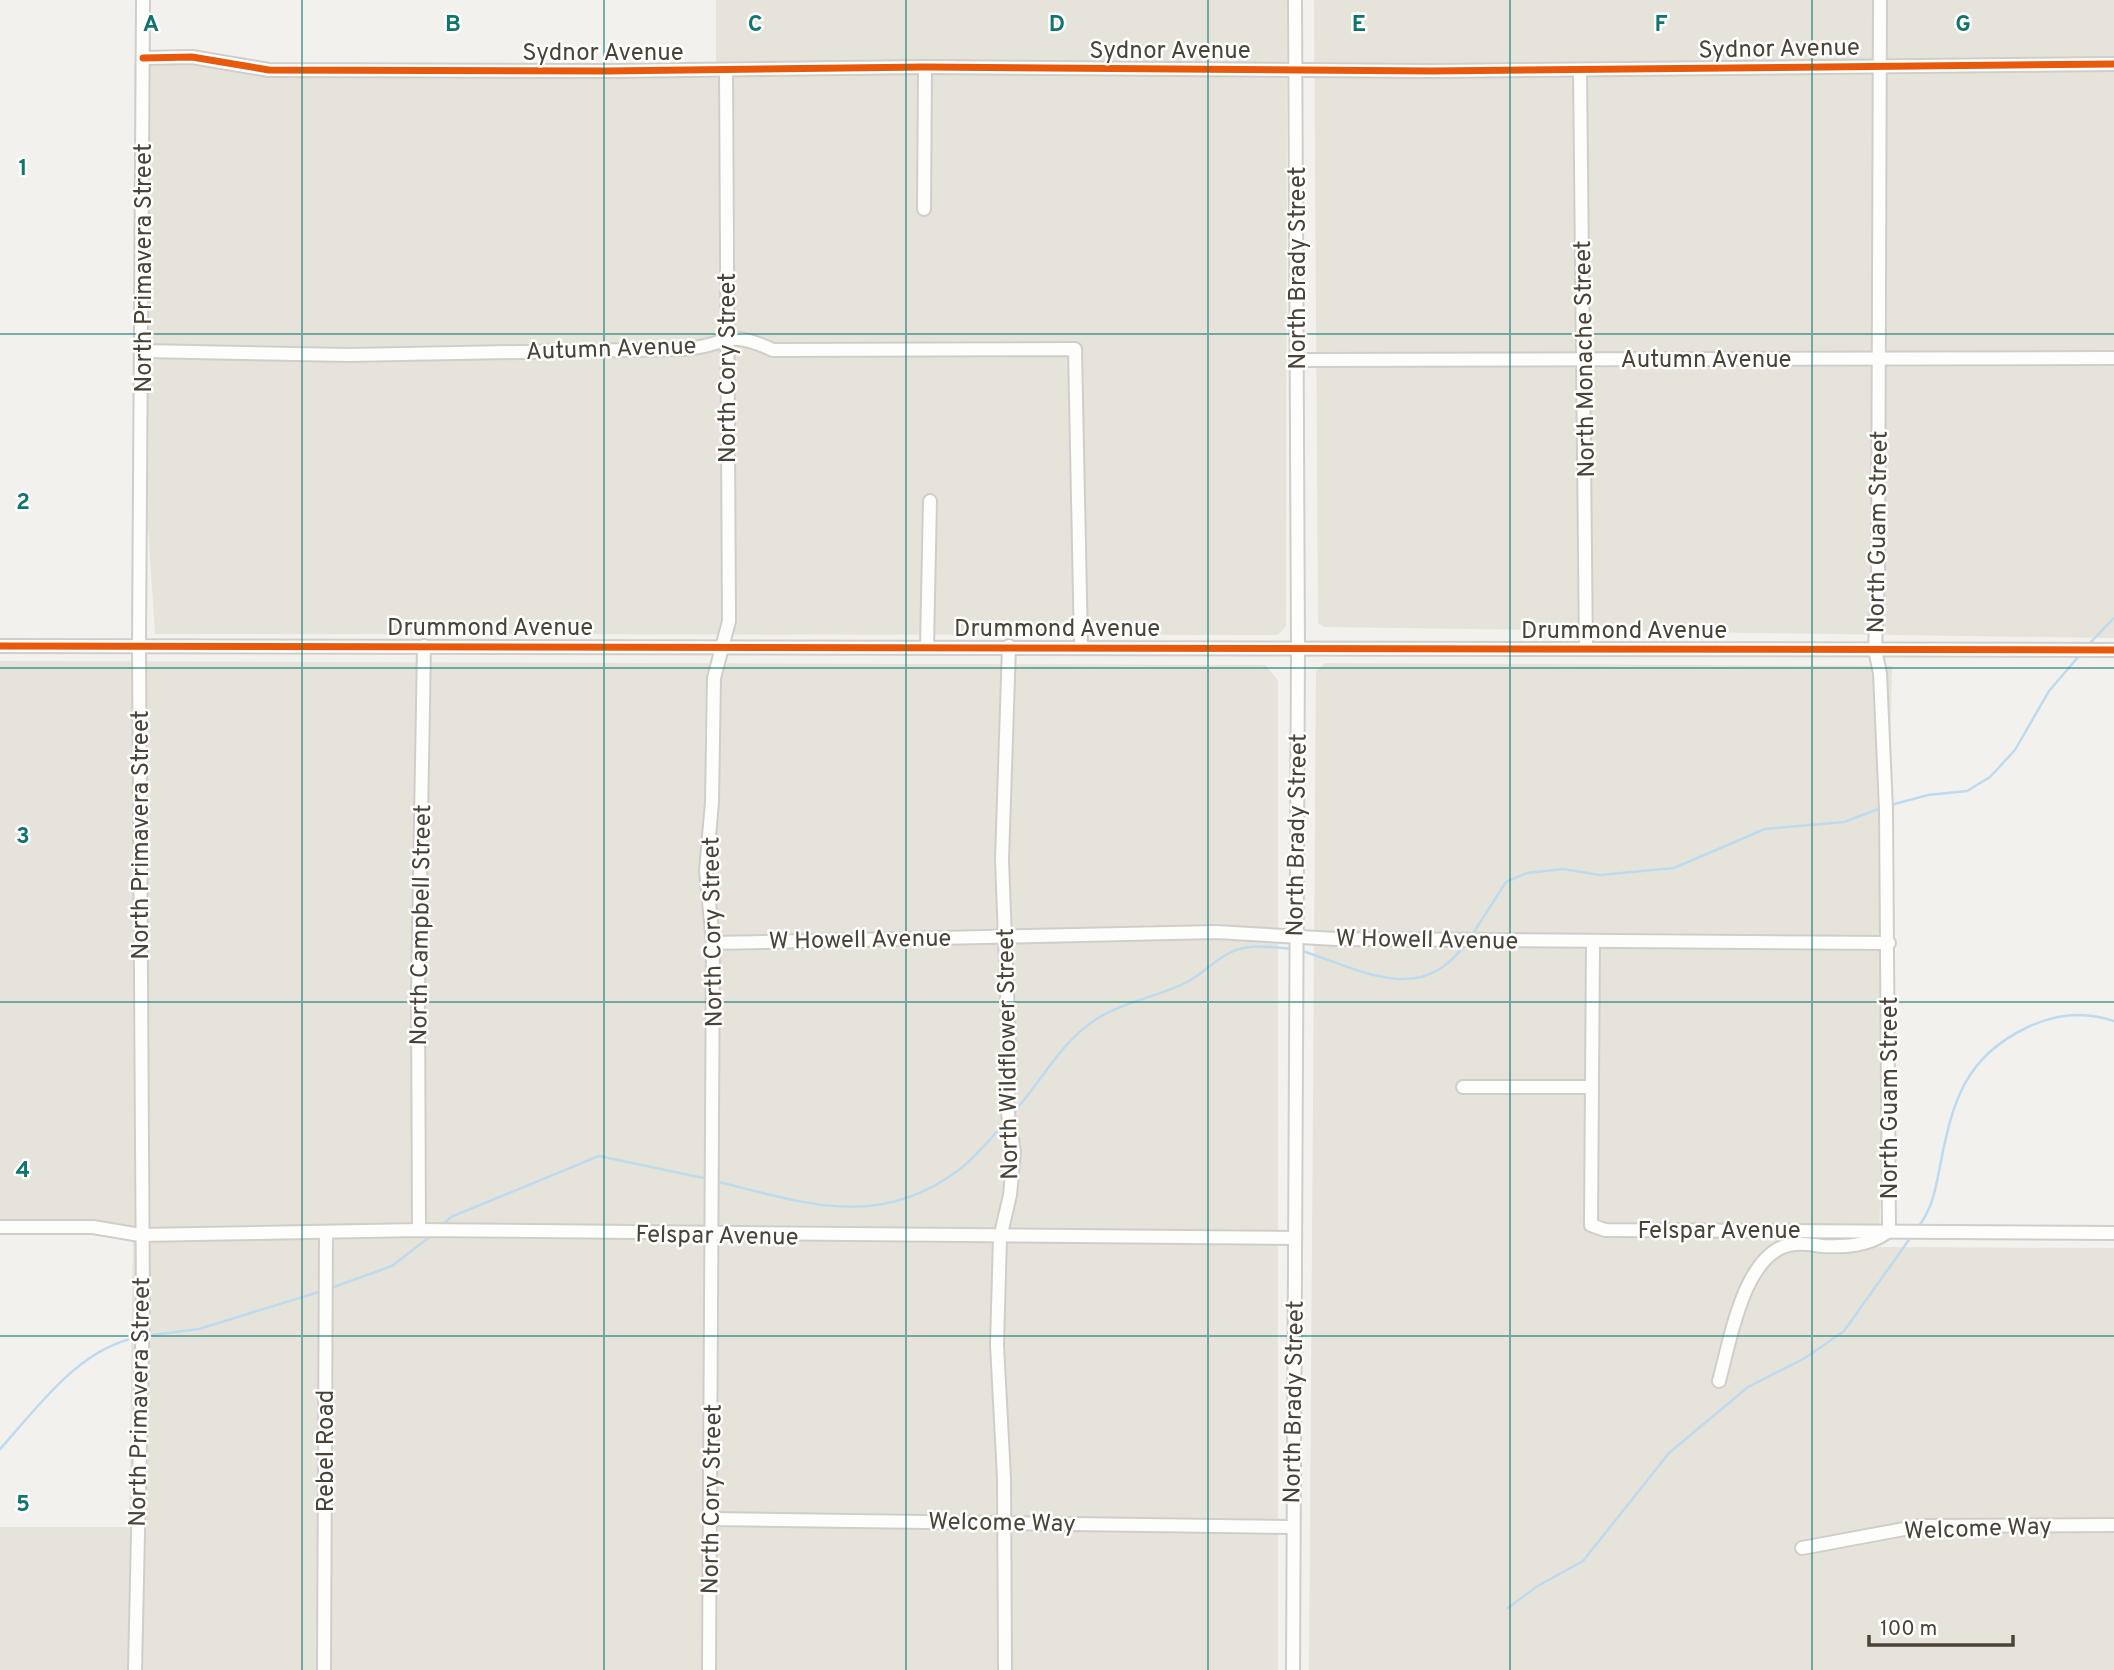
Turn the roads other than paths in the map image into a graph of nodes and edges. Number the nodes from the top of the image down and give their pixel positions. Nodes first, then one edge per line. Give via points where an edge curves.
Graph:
1 (143, 0) edge
2 (1295, 0) edge
3 (1880, 0) edge
4 (143, 58) junction
5 (2114, 64) edge
6 (1880, 66) junction
7 (926, 67) junction
8 (1296, 69) junction
9 (726, 70) junction
10 (1580, 70) junction
11 (924, 209) dead end
12 (726, 338) junction
13 (143, 351) junction
14 (1878, 358) junction
15 (2114, 358) edge
16 (1585, 359) junction
17 (1298, 360) junction
18 (930, 502) dead end
19 (0, 646) edge
20 (424, 646) junction
21 (1009, 646) junction
22 (1082, 646) junction
23 (139, 647) junction
24 (720, 647) junction
25 (927, 647) junction
26 (1586, 649) junction
27 (1298, 650) junction
28 (1875, 650) junction
29 (2114, 650) edge
30 (1295, 935) junction
31 (1004, 936) junction
32 (1593, 942) junction
33 (713, 943) junction
34 (1889, 943) junction
35 (1463, 1087) dead end
36 (1590, 1087) junction
37 (0, 1227) edge
38 (419, 1230) junction
39 (1889, 1231) junction
40 (326, 1232) junction
41 (2114, 1233) edge
42 (140, 1235) junction
43 (713, 1236) junction
44 (1000, 1238) junction
45 (1295, 1238) junction
46 (1719, 1381) dead end
47 (711, 1519) junction
48 (1004, 1522) junction
49 (2114, 1525) edge
50 (1292, 1528) junction
51 (1802, 1548) dead end
52 (135, 1670) edge
53 (324, 1670) edge
54 (709, 1670) edge
55 (1005, 1670) edge
56 (1293, 1670) edge

1 - 4 street, North Primavera Street
2 - 8 street, North Brady Street
3 - 6 street, North Guam Street
4 - 9 street, Sydnor Avenue via 192,57 269,70
4 - 13 street, North Primavera Street
5 - 6 street, Sydnor Avenue
6 - 10 street, Sydnor Avenue
6 - 14 street, North Guam Street
7 - 8 street, Sydnor Avenue
7 - 9 street, Sydnor Avenue
7 - 11 street
8 - 10 street, Sydnor Avenue
8 - 17 street, North Brady Street
9 - 12 street, North Cory Street
10 - 16 street, North Monache Street
12 - 13 street, Autumn Avenue via 684,349 361,355
12 - 22 street, Autumn Avenue via 742,337 773,350 1075,349
12 - 24 street, North Cory Street via 729,621
13 - 23 street, North Primavera Street
14 - 15 street, Autumn Avenue
14 - 16 street, Autumn Avenue
14 - 28 street, North Guam Street
16 - 17 street, Autumn Avenue
16 - 26 street, North Monache Street
17 - 27 street, North Brady Street
18 - 25 street
19 - 23 street, Drummond Avenue
20 - 23 street, Drummond Avenue
20 - 24 street, Drummond Avenue
20 - 38 street, North Campbell Street
21 - 22 street, Drummond Avenue
21 - 25 street, Drummond Avenue
21 - 31 street, North Wildflower Street
22 - 27 street, Drummond Avenue
23 - 42 street, North Primavera Street
24 - 25 street, Drummond Avenue
24 - 33 street, North Cory Street via 714,678 706,871
26 - 27 street, Drummond Avenue
26 - 28 street, Drummond Avenue
27 - 30 street, North Brady Street
28 - 29 street, Drummond Avenue
28 - 34 street, North Guam Street via 1881,686
30 - 31 street, W Howell Avenue
30 - 32 street, W Howell Avenue
30 - 45 street, North Brady Street
31 - 33 street, W Howell Avenue
31 - 44 street, North Wildflower Street via 1010,1072 1007,1107 1014,1152
32 - 34 street, W Howell Avenue
32 - 36 street
33 - 43 street, North Cory Street
34 - 39 street, North Guam Street
35 - 36 street
36 - 39 street, Felspar Avenue via 1591,1225 1605,1230
37 - 42 street, Felspar Avenue via 93,1227
38 - 40 street, Felspar Avenue
38 - 43 street, Felspar Avenue
39 - 41 street, Felspar Avenue
39 - 46 street via 1859,1245 1794,1244 1773,1252 1746,1288
40 - 42 street, Felspar Avenue
40 - 53 street, Rebel Road
42 - 52 street, North Primavera Street via 143,1308
43 - 44 street, Felspar Avenue
43 - 47 street, North Cory Street
44 - 45 street, Felspar Avenue
44 - 48 street, North Wildflower Street via 997,1345
45 - 50 street, North Brady Street
47 - 48 street, Welcome Way
47 - 54 street, North Cory Street
48 - 50 street, Welcome Way
48 - 55 street, North Wildflower Street
49 - 51 street, Welcome Way via 1920,1526
50 - 56 street, North Brady Street

